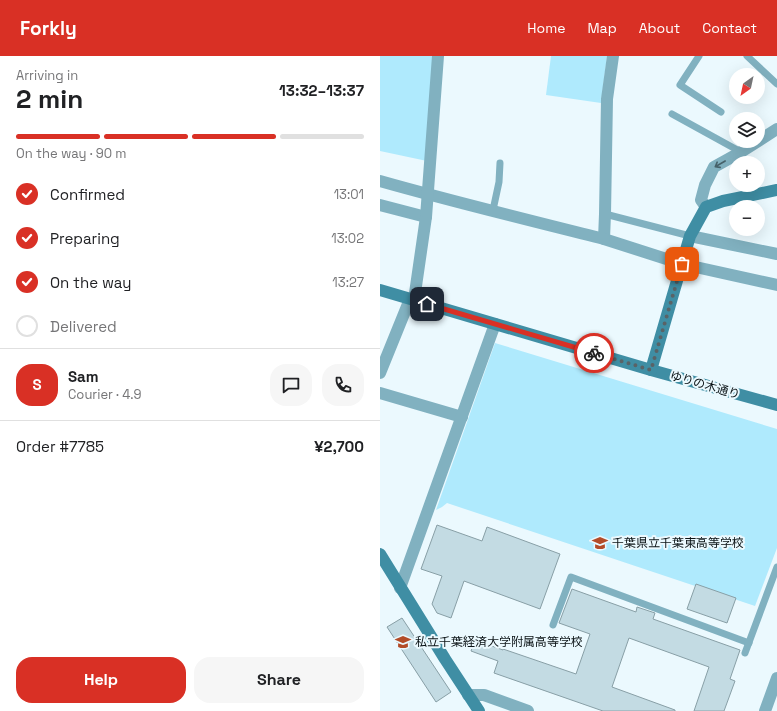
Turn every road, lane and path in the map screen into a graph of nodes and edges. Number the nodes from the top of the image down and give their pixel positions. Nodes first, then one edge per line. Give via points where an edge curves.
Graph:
1 (438, 56) edge
2 (613, 56) edge
3 (699, 56) edge
4 (747, 56) edge
5 (777, 84) edge
6 (721, 112) dead end
7 (672, 114) dead end
8 (777, 129) edge
9 (741, 152) junction
10 (500, 162) dead end
11 (380, 181) edge
12 (777, 190) edge
13 (428, 195) junction
14 (380, 205) edge
15 (706, 208) junction
16 (493, 210) junction
17 (605, 214) junction
18 (426, 218) junction
19 (690, 236) junction
20 (604, 239) junction
21 (777, 254) edge
22 (682, 264) junction
23 (777, 285) edge
24 (380, 290) edge
25 (412, 299) junction
26 (495, 324) junction
27 (651, 370) junction
28 (380, 373) edge
29 (380, 393) edge
30 (777, 405) edge
31 (462, 416) junction
32 (380, 554) edge
33 (777, 567) edge
34 (400, 588) junction
35 (553, 625) dead end
36 (749, 643) junction
37 (745, 653) dead end
38 (777, 678) edge
39 (775, 692) edge
40 (468, 695) junction
41 (479, 711) edge
42 (528, 711) edge
43 (765, 711) edge

1 - 13 street
2 - 17 street via 607,99
3 - 6 lane via 680,85
4 - 5 lane
7 - 9 lane
8 - 9 street
9 -> 15 street via 714,167 701,200
10 - 16 lane
11 - 13 street
12 - 15 street via 723,201
13 - 16 street
13 - 18 street
14 - 18 street
15 - 19 street
16 - 20 street
17 - 19 lane
17 - 20 street
18 - 25 street
19 - 21 street
19 - 22 street
20 - 22 street
22 - 23 street
22 - 27 street
24 - 25 street, ゆりの木通り
25 - 26 street, ゆりの木通り
25 - 28 street
26 - 27 street, ゆりの木通り
26 - 31 street
27 - 30 street, ゆりの木通り
29 - 31 street
31 - 34 street
32 - 34 street
33 - 36 lane
34 - 40 street
35 - 36 lane via 571,577
36 - 37 lane
38 - 39 street
39 - 43 street
40 - 41 street
40 - 42 street via 484,695

